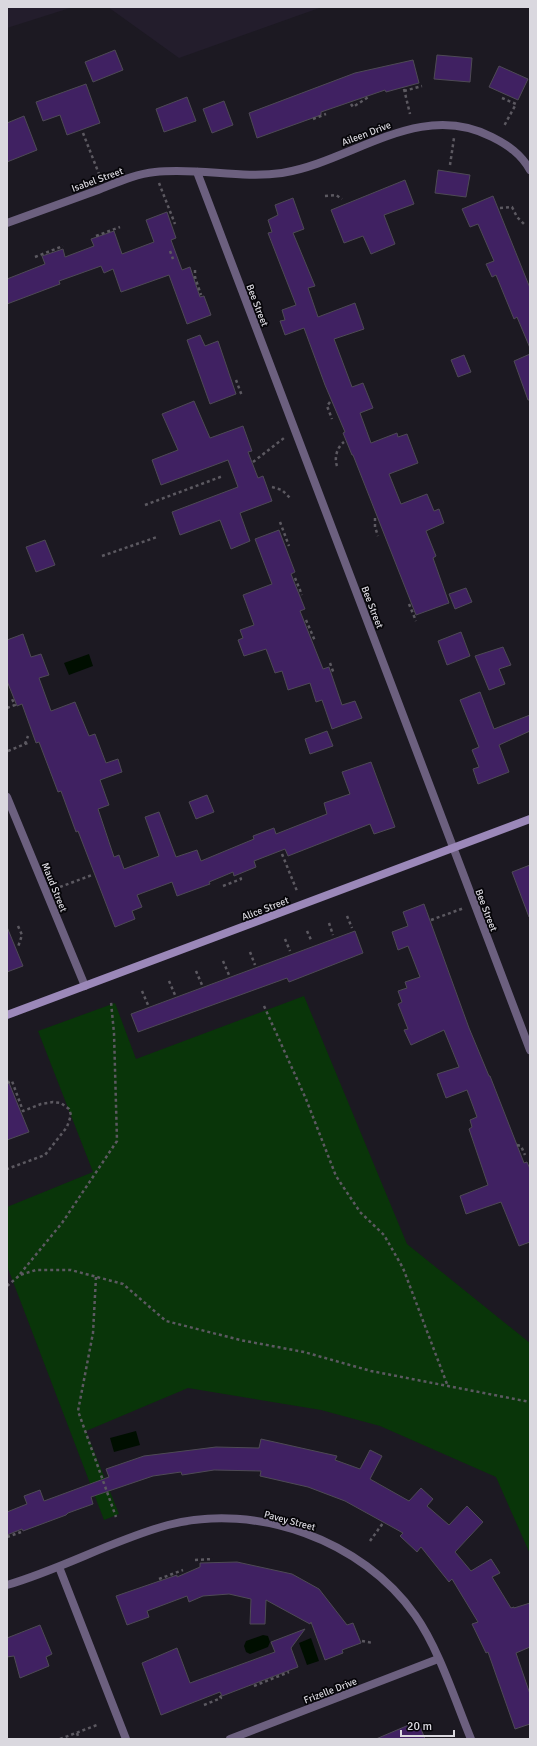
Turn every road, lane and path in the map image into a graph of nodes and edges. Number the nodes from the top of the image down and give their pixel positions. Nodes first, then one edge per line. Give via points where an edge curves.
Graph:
1 (422, 86) dead end
2 (370, 96) dead end
3 (502, 98) dead end
4 (351, 104) dead end
5 (326, 114) dead end
6 (410, 114) dead end
7 (313, 119) dead end
8 (504, 126) dead end
9 (83, 133) dead end
10 (454, 138) dead end
11 (450, 165) dead end
12 (530, 170) edge
13 (154, 172) junction
14 (197, 172) junction
15 (99, 174) dead end
16 (325, 196) dead end
17 (342, 199) dead end
18 (500, 208) dead end
19 (7, 223) edge
20 (175, 224) dead end
21 (524, 224) dead end
22 (120, 227) dead end
23 (96, 236) dead end
24 (63, 246) dead end
25 (170, 251) dead end
26 (35, 257) dead end
27 (173, 259) dead end
28 (195, 270) dead end
29 (201, 295) dead end
30 (236, 380) dead end
31 (242, 396) dead end
32 (330, 402) dead end
33 (332, 419) dead end
34 (296, 433) junction
35 (344, 442) dead end
36 (253, 462) dead end
37 (337, 466) dead end
38 (223, 476) dead end
39 (272, 487) dead end
40 (291, 499) dead end
41 (145, 505) dead end
42 (375, 518) dead end
43 (280, 522) dead end
44 (378, 536) dead end
45 (157, 537) dead end
46 (289, 546) dead end
47 (102, 556) dead end
48 (295, 578) dead end
49 (302, 595) dead end
50 (409, 604) dead end
51 (306, 620) dead end
52 (416, 621) dead end
53 (315, 641) dead end
54 (330, 663) dead end
55 (334, 674) dead end
56 (12, 699) dead end
57 (7, 708) edge
58 (28, 736) dead end
59 (30, 742) dead end
60 (25, 744) junction
61 (8, 751) edge
62 (7, 797) edge
63 (530, 819) edge
64 (454, 848) junction
65 (282, 854) dead end
66 (239, 875) dead end
67 (92, 876) dead end
68 (223, 886) dead end
69 (60, 887) dead end
70 (297, 891) dead end
71 (474, 904) junction
72 (347, 916) dead end
73 (430, 920) dead end
74 (329, 923) dead end
75 (18, 926) dead end
76 (352, 928) dead end
77 (307, 931) dead end
78 (333, 935) dead end
79 (285, 939) dead end
80 (312, 942) dead end
81 (18, 947) dead end
82 (290, 951) dead end
83 (250, 952) dead end
84 (223, 961) dead end
85 (255, 965) dead end
86 (196, 971) dead end
87 (229, 975) dead end
88 (169, 981) dead end
89 (85, 986) junction
90 (202, 986) dead end
91 (142, 991) dead end
92 (175, 995) dead end
93 (111, 1002) dead end
94 (148, 1005) dead end
95 (264, 1006) dead end
96 (7, 1015) edge
97 (530, 1050) edge
98 (7, 1083) edge
99 (517, 1145) dead end
100 (525, 1155) dead end
101 (7, 1169) edge
102 (20, 1275) junction
103 (96, 1277) junction
104 (7, 1286) edge
105 (447, 1384) junction
106 (530, 1402) edge
107 (116, 1517) dead end
108 (383, 1523) dead end
109 (21, 1532) dead end
110 (7, 1537) edge
111 (370, 1541) dead end
112 (213, 1559) dead end
113 (195, 1560) dead end
114 (59, 1567) junction
115 (183, 1570) dead end
116 (159, 1578) dead end
117 (7, 1585) edge
118 (362, 1641) dead end
119 (373, 1643) dead end
120 (438, 1659) junction
121 (289, 1672) dead end
122 (254, 1686) dead end
123 (219, 1694) dead end
124 (204, 1705) dead end
125 (97, 1725) dead end
126 (77, 1733) junction
127 (67, 1738) edge
128 (60, 1739) edge
129 (79, 1739) edge
130 (126, 1739) edge
131 (230, 1739) edge
132 (471, 1739) edge

1 - 6 path via 404,90
2 - 4 path via 353,107
3 - 8 path via 516,104
5 - 7 path
9 - 15 path
10 - 11 path
12 - 14 street, Aileen Drive via 514,150 483,132 461,126 439,125 408,129 282,173
13 - 14 street, Isabel Street
13 - 19 street, Isabel Street
13 - 20 path
14 - 34 street, Bee Street
16 - 17 path via 336,195
18 - 21 path via 512,207 517,218
22 - 23 path
24 - 26 path
25 - 27 path
28 - 29 path
30 - 31 path
32 - 33 path via 327,406
34 - 36 path via 283,438
34 - 64 street, Bee Street
35 - 37 path via 338,447 335,460
38 - 41 path
39 - 40 path via 282,490
42 - 44 path
43 - 46 path
45 - 47 path
48 - 49 path
50 - 52 path
51 - 53 path
54 - 55 path
56 - 57 path via 15,705
58 - 60 path
59 - 60 path
60 - 61 path
62 - 89 street, Maud Street
63 - 64 street, Alice Street
64 - 71 street, Bee Street
64 - 89 street, Alice Street
65 - 70 path
66 - 68 path via 241,879
67 - 69 path
71 - 73 path
71 - 97 street, Bee Street
72 - 76 path
74 - 78 path
75 - 81 path via 22,934
77 - 80 path
79 - 82 path
83 - 85 path
84 - 87 path
86 - 90 path
88 - 92 path
89 - 96 street, Alice Street
91 - 94 path
93 - 102 path via 118,1141 62,1223
95 - 105 path via 306,1099 336,1176 360,1212 384,1236 403,1268
98 - 101 path via 12,1081 23,1111 53,1102 61,1103 69,1109 71,1115 67,1127 46,1155
99 - 100 path via 521,1146
102 - 103 path via 36,1270 71,1270
102 - 104 path
103 - 105 path via 123,1284 166,1321 240,1340 304,1352 371,1371
103 - 107 path via 93,1333 78,1411
105 - 106 path
108 - 111 path
109 - 110 path
112 - 113 path
114 - 117 street, Pavey Street
114 - 120 street, Pavey Street via 143,1532 180,1523 226,1518 301,1531 330,1543 388,1584 415,1615
114 - 130 street
115 - 116 path
118 - 119 path
120 - 131 street, Frizelle Drive
120 - 132 street, Pavey Street
121 - 122 path
123 - 124 path via 221,1698
125 - 126 path
126 - 127 path
126 - 129 path
127 - 128 path

